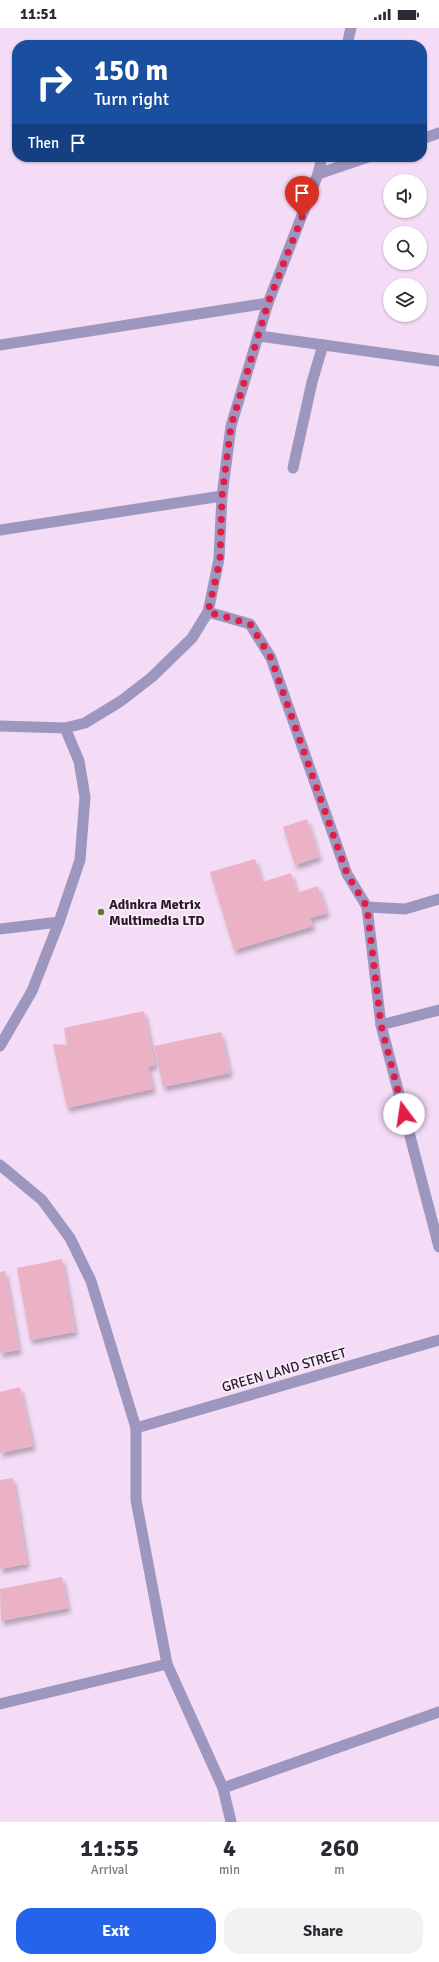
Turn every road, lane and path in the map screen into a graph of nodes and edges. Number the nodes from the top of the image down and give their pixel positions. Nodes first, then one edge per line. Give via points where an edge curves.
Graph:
1 (351, 28) edge
2 (348, 40) edge
3 (439, 133) edge
4 (427, 137) edge
5 (321, 162) edge
6 (353, 162) edge
7 (318, 174) junction
8 (268, 303) junction
9 (258, 336) junction
10 (0, 345) edge
11 (323, 345) junction
12 (439, 361) edge
13 (293, 468) dead end
14 (222, 496) junction
15 (0, 530) edge
16 (208, 612) junction
17 (0, 726) edge
18 (64, 728) junction
19 (439, 899) edge
20 (367, 907) junction
21 (59, 922) junction
22 (0, 929) edge
23 (439, 1010) edge
24 (381, 1025) junction
25 (0, 1046) edge
26 (0, 1165) edge
27 (439, 1247) edge
28 (439, 1340) edge
29 (136, 1428) junction
30 (167, 1664) junction
31 (0, 1704) edge
32 (439, 1712) edge
33 (223, 1788) junction
34 (231, 1822) edge

1 - 2 street
3 - 4 street
5 - 7 street
6 - 7 street
7 - 8 street
8 - 9 street
8 - 10 street
9 - 11 street
9 - 14 street via 231,426
11 - 12 street
11 - 13 street
14 - 15 street
14 - 16 street via 220,560
16 - 18 street via 192,638 152,677 85,724
16 - 20 street via 250,624 271,658 347,874
17 - 18 street
18 - 21 street via 79,761 85,797 80,860
19 - 20 street via 405,909
20 - 24 street
21 - 22 street
21 - 25 street via 32,991
23 - 24 street
24 - 27 street
26 - 29 street via 42,1200 70,1238 91,1280
28 - 29 street, GREEN LAND STREET
29 - 30 street via 136,1500
30 - 31 street
30 - 33 street
32 - 33 street
33 - 34 street

